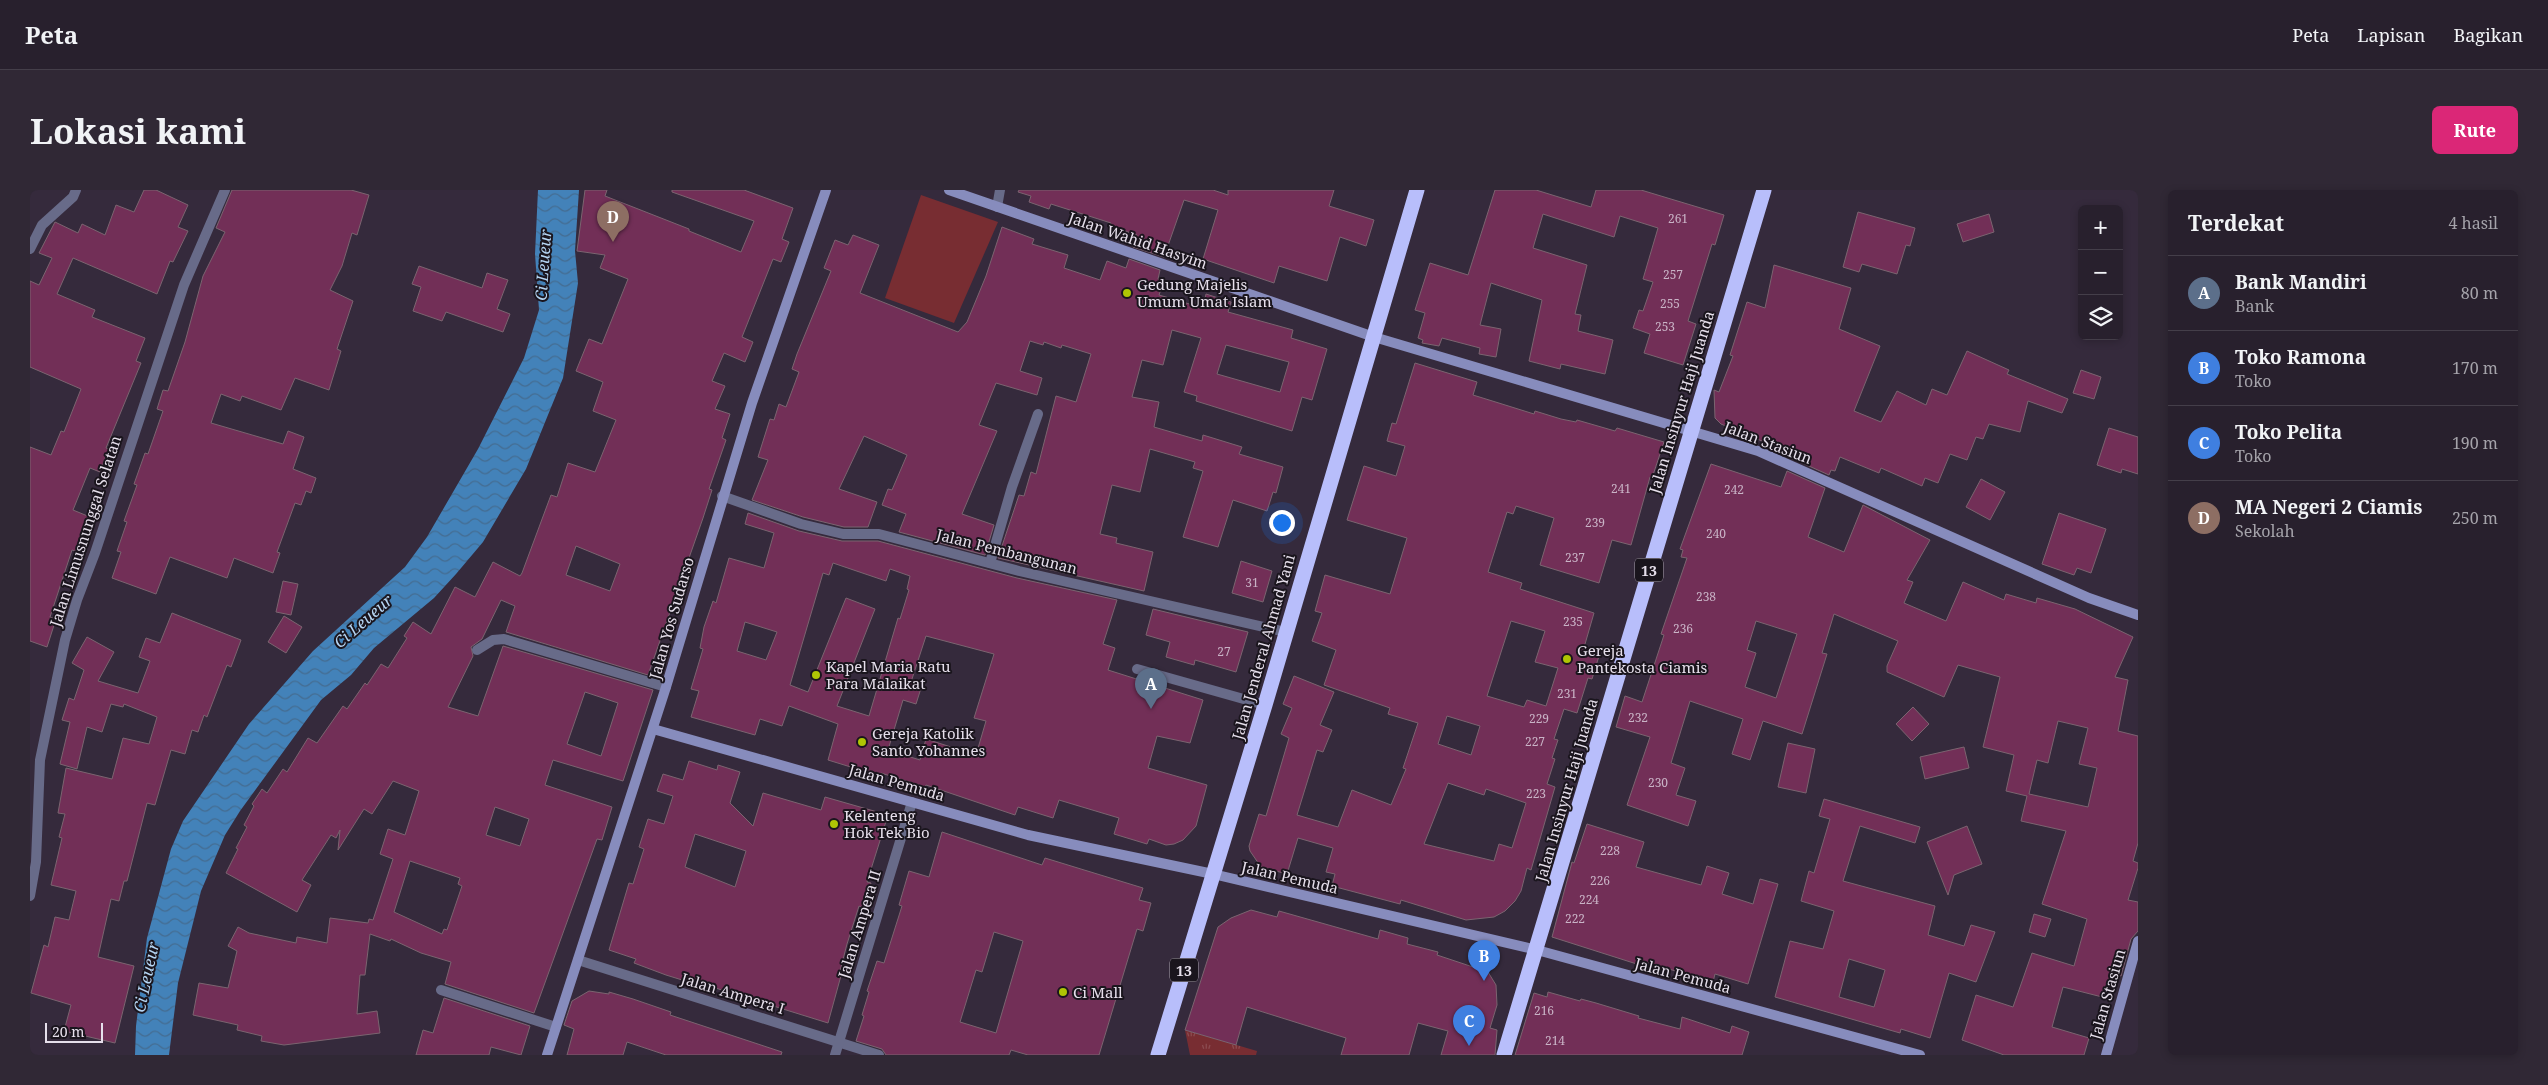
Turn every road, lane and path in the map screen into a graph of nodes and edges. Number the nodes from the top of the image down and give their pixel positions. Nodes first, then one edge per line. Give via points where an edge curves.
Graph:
1 (76, 190) edge
2 (225, 190) edge
3 (826, 190) edge
4 (949, 190) edge
5 (1000, 190) edge
6 (1417, 190) edge
7 (1764, 190) edge
8 (997, 207) junction
9 (30, 249) edge
10 (1374, 337) junction
11 (1038, 414) dead end
12 (1690, 430) junction
13 (722, 496) junction
14 (990, 563) junction
15 (2138, 615) edge
16 (1286, 632) junction
17 (476, 650) dead end
18 (1137, 669) dead end
19 (666, 687) junction
20 (1265, 705) junction
21 (653, 729) junction
22 (912, 802) junction
23 (1213, 874) junction
24 (30, 896) edge
25 (2138, 941) edge
26 (1537, 950) junction
27 (578, 960) junction
28 (440, 990) dead end
29 (556, 1026) junction
30 (839, 1042) junction
31 (547, 1055) edge
32 (835, 1055) edge
33 (879, 1055) edge
34 (1158, 1055) edge
35 (1504, 1055) edge
36 (1920, 1055) edge
37 (2106, 1055) edge

1 - 9 street via 73,197 42,225
2 - 24 street, Jalan Limusnunggal Selatan via 184,285 65,640 40,760 36,862
3 - 13 street, Jalan Yos Sudarso
4 - 8 street, Jalan Wahid Hasyim
5 - 8 street
6 - 10 highway, Jalan Jenderal Ahmad Yani / 13
7 - 12 highway, Jalan Insinyur Haji Juanda / 13
8 - 10 street, Jalan Wahid Hasyim
10 - 12 street, Jalan Stasiun
10 - 16 highway, Jalan Jenderal Ahmad Yani / 13
11 - 14 street
12 - 15 street, Jalan Stasiun via 1758,451 2090,598
12 - 26 highway, Jalan Insinyur Haji Juanda / 13
13 - 14 street, Jalan Pembangunan via 800,524 843,534 879,534
13 - 19 street, Jalan Yos Sudarso
14 - 16 street, Jalan Pembangunan
16 - 20 highway, Jalan Jenderal Ahmad Yani / 13
17 - 19 street via 492,640 504,639
18 - 20 street
19 - 21 street, Jalan Yos Sudarso
20 - 23 highway, Jalan Jenderal Ahmad Yani / 13
21 - 22 street, Jalan Pemuda
21 - 27 street, Jalan Yos Sudarso
22 - 23 street, Jalan Pemuda via 1028,834
22 - 30 street, Jalan Ampera II
23 - 26 street, Jalan Pemuda
23 - 34 highway, Jalan Jenderal Ahmad Yani / 13
25 - 37 street, Jalan Stasiun
26 - 35 highway, Jalan Insinyur Haji Juanda / 13
26 - 36 street, Jalan Pemuda
27 - 29 street, Jalan Yos Sudarso
27 - 30 street, Jalan Ampera I
28 - 29 street
29 - 31 street, Jalan Yos Sudarso
30 - 32 street, Jalan Ampera II
30 - 33 street, Jalan Ampera I

